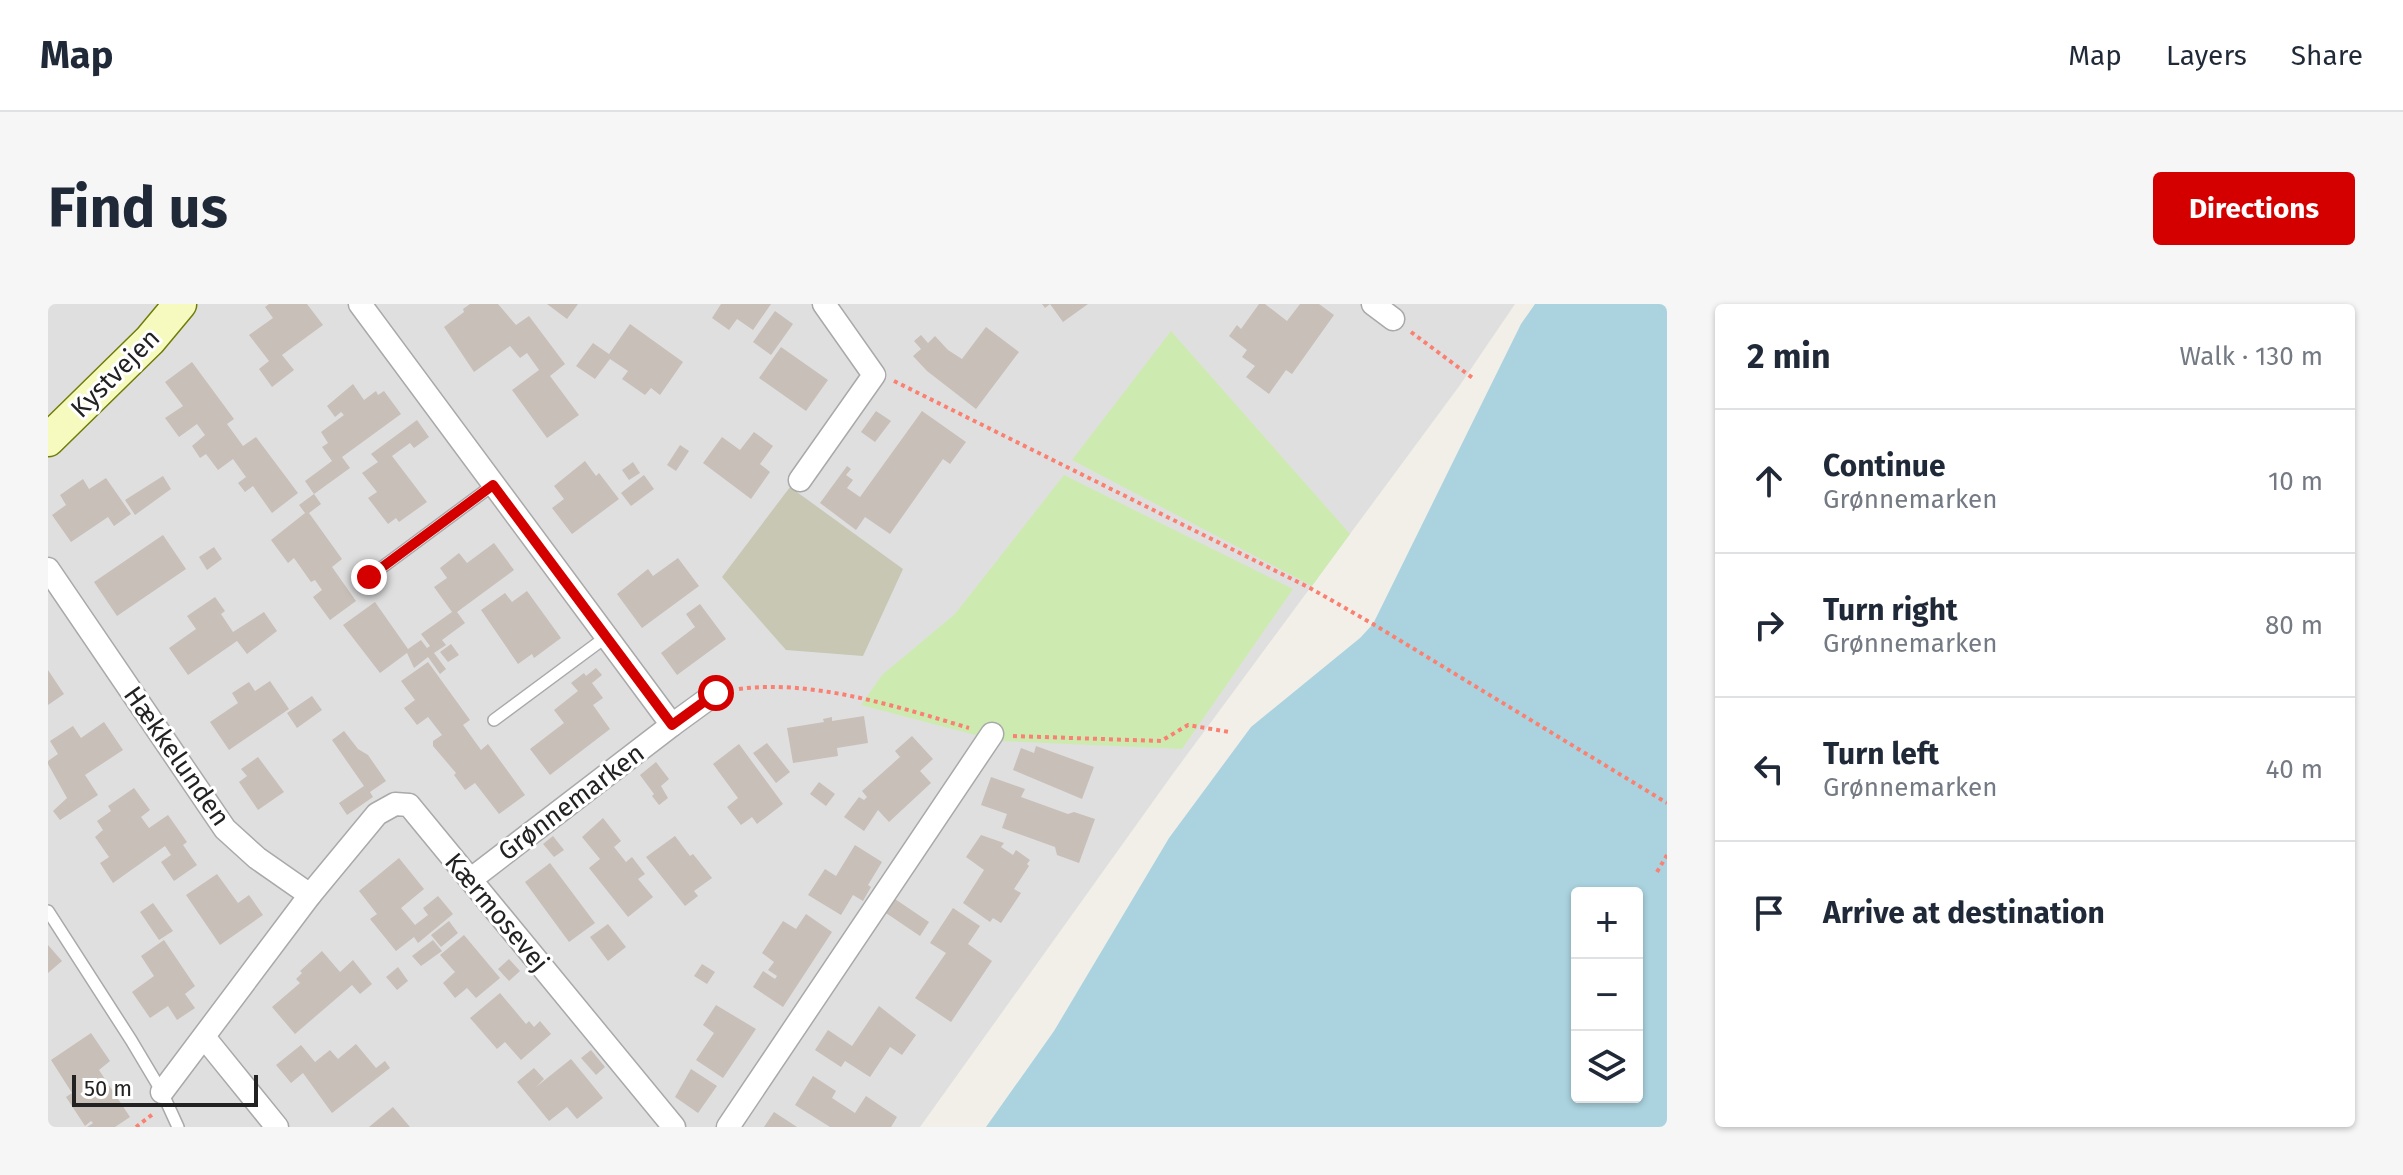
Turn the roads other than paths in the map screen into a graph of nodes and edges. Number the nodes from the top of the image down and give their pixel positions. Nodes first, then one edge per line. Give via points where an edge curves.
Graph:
1 (180, 304) edge
2 (360, 304) edge
3 (824, 304) edge
4 (1373, 304) edge
5 (1393, 319) road end
6 (48, 440) edge
7 (800, 480) dead end
8 (493, 485) junction
9 (48, 569) edge
10 (369, 577) dead end
11 (606, 637) junction
12 (716, 693) road end
13 (494, 720) dead end
14 (672, 725) junction
15 (992, 734) road end
16 (470, 880) junction
17 (310, 895) junction
18 (48, 911) edge
19 (204, 1037) junction
20 (162, 1092) junction
21 (178, 1127) edge
22 (277, 1127) edge
23 (674, 1127) edge
24 (728, 1127) edge

1 - 6 street, Kystvejen
2 - 8 street
3 - 7 street via 874,375
4 - 5 street
8 - 10 lane
8 - 11 street
9 - 17 street, Hækkelunden via 225,829
11 - 13 lane
11 - 14 street
12 - 14 street, Grønnemarken
14 - 16 street, Grønnemarken
15 - 24 street
16 - 17 street, Kærmosevej via 409,805 395,804 377,814
16 - 23 street, Kærmosevej
17 - 19 street
18 - 20 lane
19 - 20 street
19 - 22 street
20 - 21 lane

